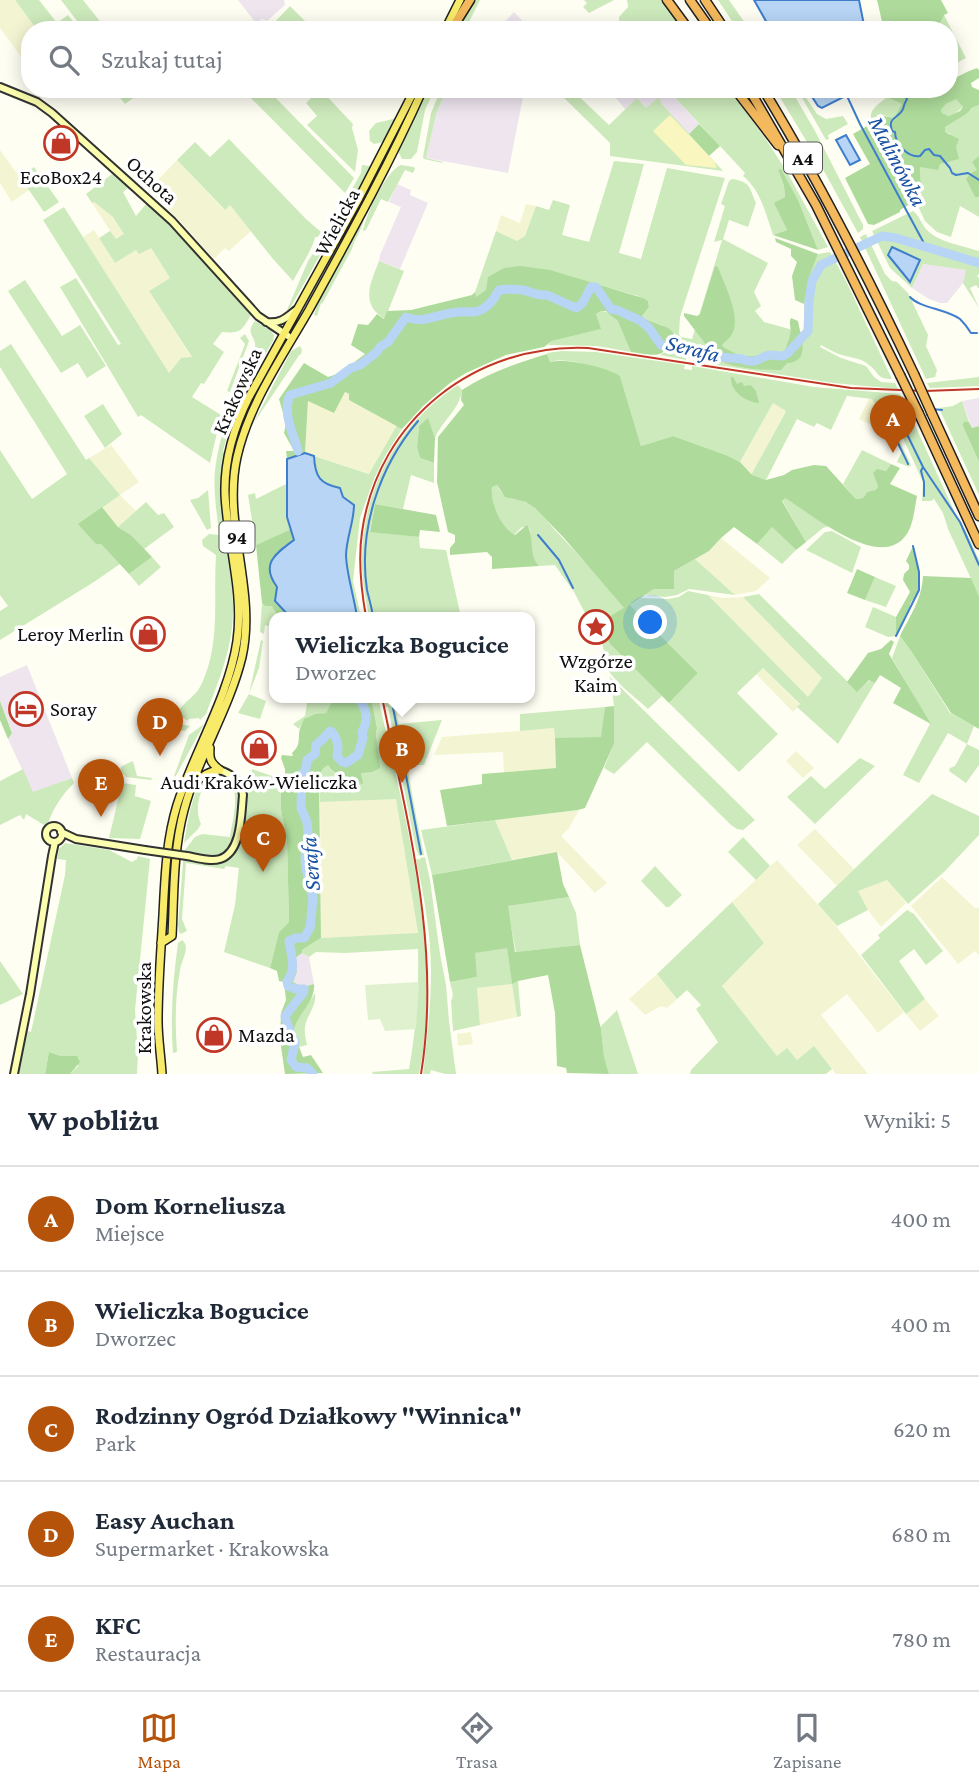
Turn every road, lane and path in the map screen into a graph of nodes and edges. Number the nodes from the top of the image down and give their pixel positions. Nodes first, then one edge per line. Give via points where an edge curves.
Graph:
1 (460, 0) edge
2 (469, 0) edge
3 (667, 0) edge
4 (690, 0) edge
5 (705, 0) edge
6 (450, 21) edge
7 (457, 21) edge
8 (683, 21) edge
9 (704, 21) edge
10 (719, 21) edge
11 (0, 87) edge
12 (21, 96) edge
13 (27, 98) edge
14 (410, 98) edge
15 (419, 98) edge
16 (742, 98) edge
17 (754, 98) edge
18 (768, 98) edge
19 (797, 170) junction
20 (298, 308) junction
21 (264, 321) junction
22 (283, 333) junction
23 (293, 339) junction
24 (276, 369) joint
25 (979, 516) edge
26 (979, 544) edge
27 (210, 741) junction
28 (220, 770) junction
29 (190, 790) junction
30 (161, 943) junction
31 (14, 1074) edge
32 (162, 1074) edge

1 - 6 main road
2 - 7 highway
3 - 8 highway
4 - 9 highway
5 - 10 highway
11 - 12 street, Ochota
13 - 21 street, Ochota via 52,113 172,221
14 - 20 main road, Wielicka / 94
15 - 23 main road, Wielicka / 94
16 - 19 highway
17 - 19 highway, A4
18 - 25 highway, A4, bridge via 860,263
19 - 26 highway, A4, bridge via 849,268
20 - 21 street via 282,321
20 - 22 main road, Krakowska / 94
21 - 22 street, Ochota
22 - 23 street, Ochota
22 - 30 main road, Krakowska / 94 via 245,404 229,448 225,492 238,599 237,640 228,677 174,818
23 - 24 main road, Wielicka / 94
24 - 27 main road, Krakowska / 94 via 248,422 236,464 234,513 246,627 239,668
27 - 28 main road via 209,759
27 - 29 main road, Krakowska / 94
28 - 29 main road via 202,776
28 - 31 street, bridge via 232,775 243,795 237,843 219,859 57,839
29 - 30 main road, Krakowska / 94 via 177,845 172,936
30 - 32 main road, Krakowska / 94 via 158,1025

